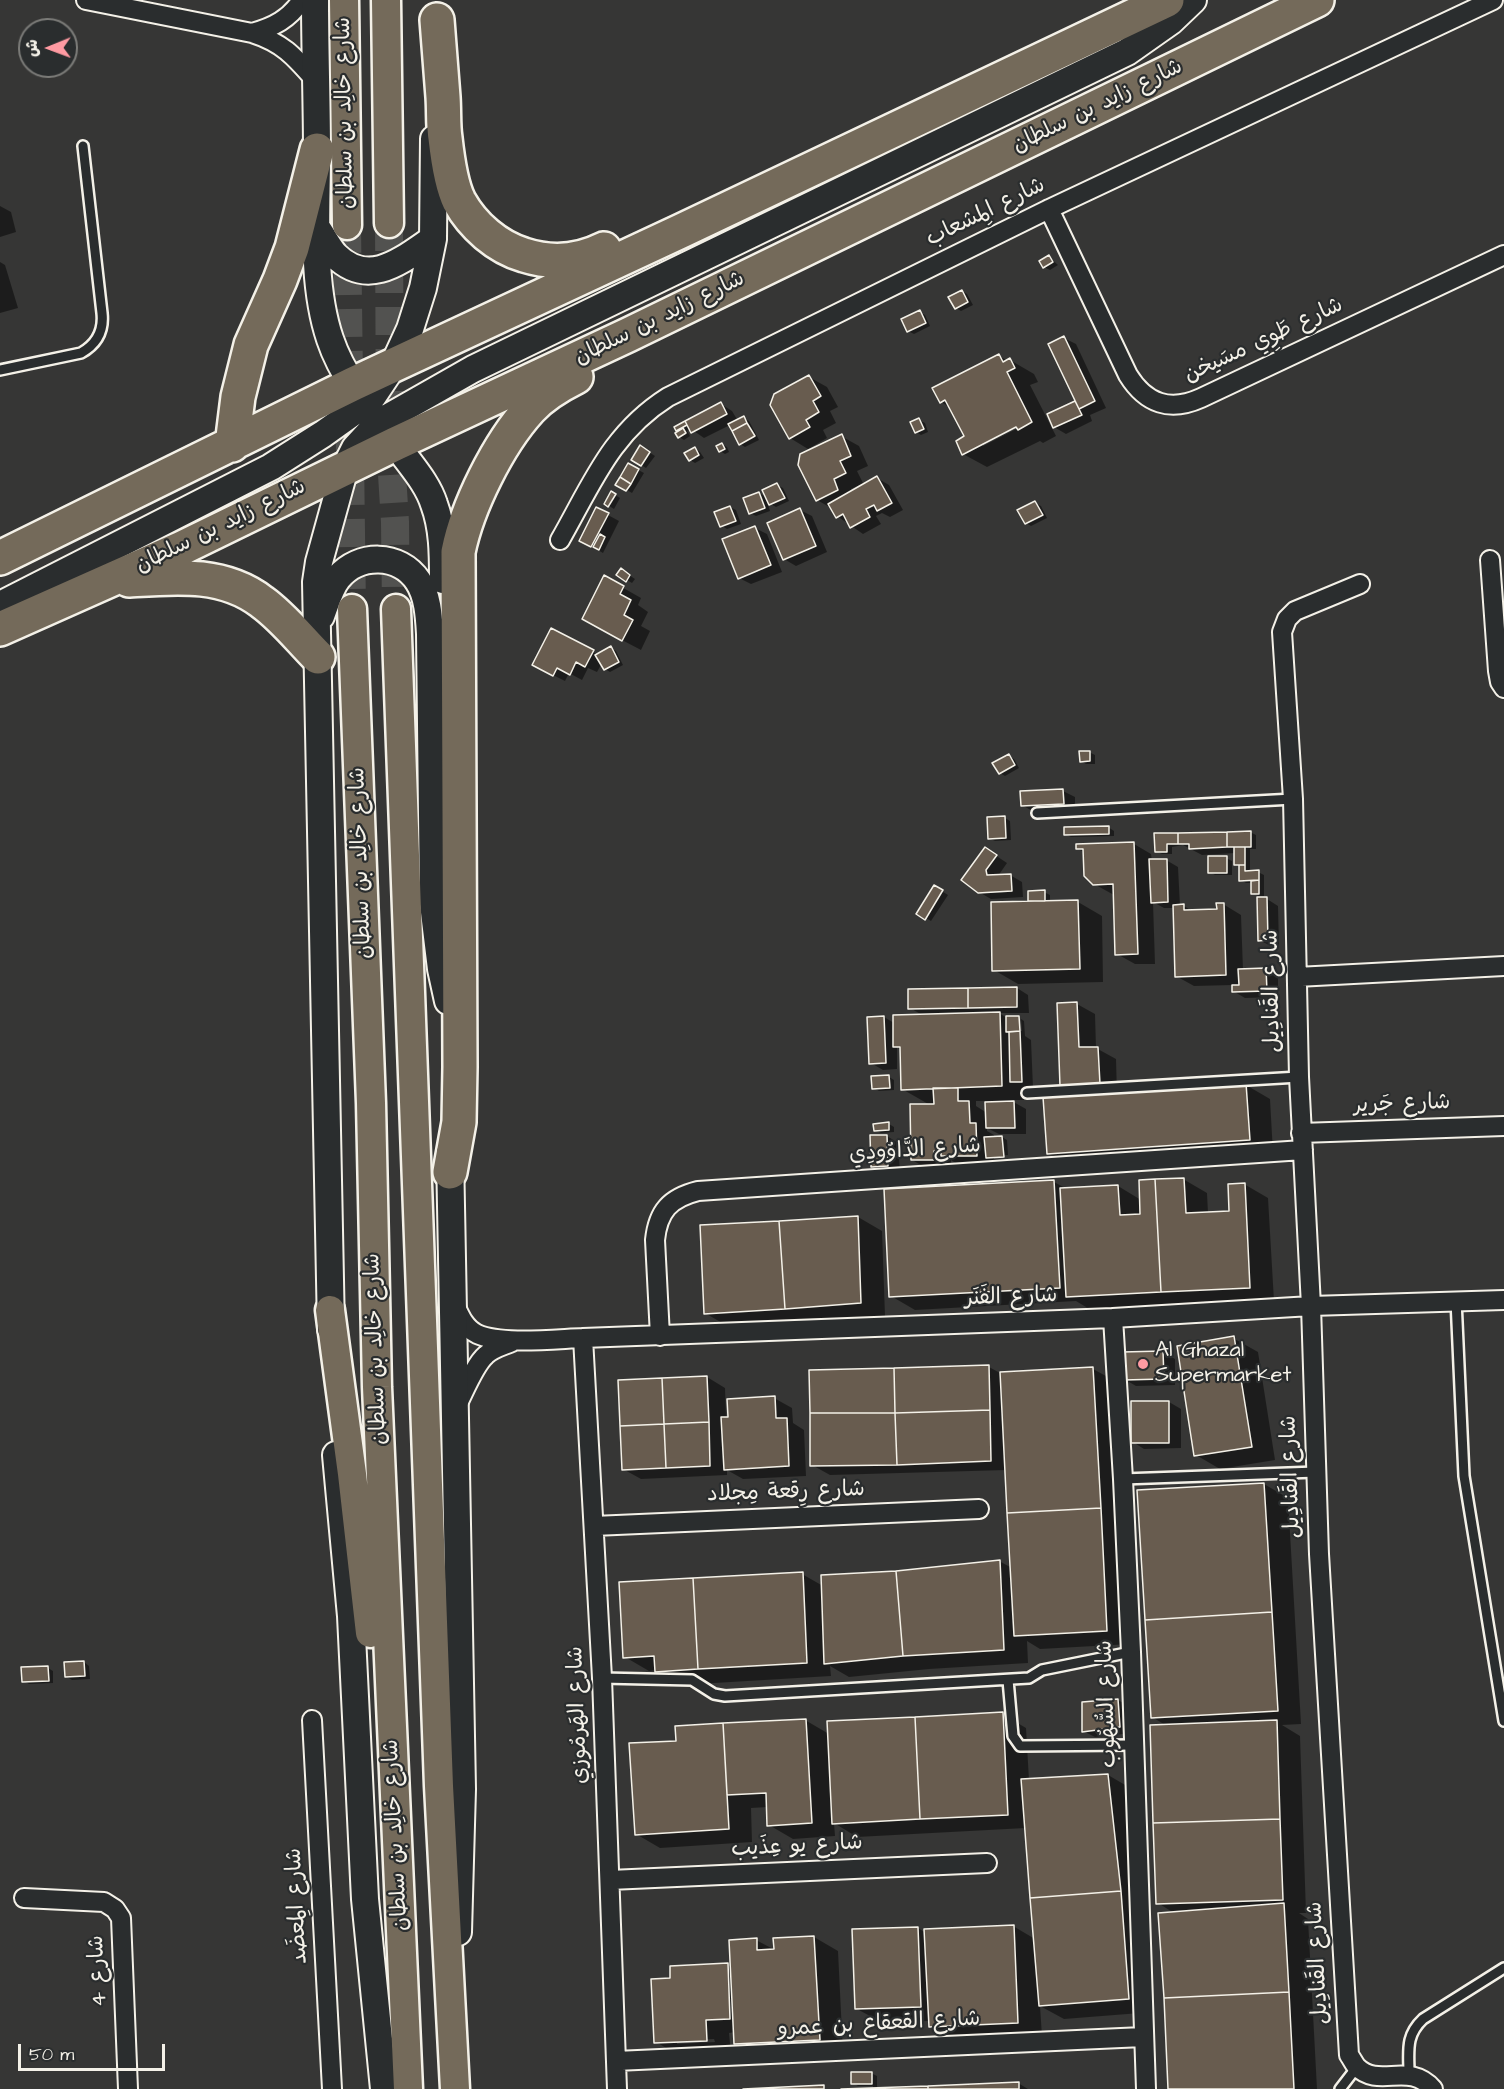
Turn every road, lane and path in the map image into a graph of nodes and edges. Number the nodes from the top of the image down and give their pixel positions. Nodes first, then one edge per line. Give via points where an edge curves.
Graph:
1 (86, 0) edge
2 (302, 0) edge
3 (315, 0) edge
4 (344, 0) edge
5 (386, 0) edge
6 (1167, 0) edge
7 (1193, 0) edge
8 (1317, 0) edge
9 (1493, 0) edge
10 (437, 10) edge
11 (252, 33) junction
12 (315, 80) junction
13 (901, 126) junction
14 (83, 146) dead end
15 (317, 150) junction
16 (913, 196) junction
17 (1048, 209) junction
18 (389, 223) tunnel mouth
19 (347, 225) tunnel mouth
20 (317, 227) junction
21 (433, 239) junction
22 (1500, 257) edge
23 (393, 366) junction
24 (0, 370) edge
25 (373, 413) junction
26 (232, 445) junction
27 (345, 468) junction
28 (560, 540) dead end
29 (0, 558) edge
30 (1490, 560) dead end
31 (106, 582) junction
32 (1360, 584) dead end
33 (0, 605) edge
34 (352, 609) tunnel mouth
35 (396, 609) tunnel mouth
36 (317, 624) junction
37 (0, 629) edge
38 (318, 657) junction
39 (1504, 688) edge
40 (1293, 799) junction
41 (1037, 813) dead end
42 (1504, 966) edge
43 (1297, 977) junction
44 (448, 1001) junction
45 (1299, 1077) junction
46 (1027, 1093) dead end
47 (1504, 1126) edge
48 (1302, 1141) junction
49 (450, 1172) junction
50 (452, 1299) junction
51 (1456, 1300) junction
52 (1504, 1300) edge
53 (1311, 1306) junction
54 (330, 1310) junction
55 (1113, 1318) junction
56 (660, 1336) junction
57 (583, 1338) junction
58 (519, 1339) junction
59 (455, 1410) junction
60 (1316, 1472) junction
61 (1123, 1479) junction
62 (979, 1509) dead end
63 (594, 1526) junction
64 (1131, 1652) junction
65 (602, 1678) junction
66 (1008, 1680) junction
67 (312, 1720) dead end
68 (1504, 1721) edge
69 (1134, 1745) junction
70 (987, 1863) dead end
71 (610, 1880) junction
72 (24, 1898) dead end
73 (1504, 1968) edge
74 (405, 2024) junction
75 (1143, 2037) junction
76 (616, 2061) junction
77 (1357, 2067) junction
78 (1409, 2074) junction
79 (454, 2081) edge
80 (128, 2089) edge
81 (332, 2089) edge
82 (384, 2089) edge
83 (408, 2089) edge
84 (617, 2089) edge
85 (1146, 2089) edge
86 (1340, 2089) edge
87 (1433, 2089) edge

1 - 11 street
2 - 11 street via 273,27
3 - 12 main road
4 - 19 main road, شارع خالِد بن سلطان
5 - 18 main road, شارع خالِد بن سلطان
6 - 13 highway, شارع زايد بن سلطان
7 - 25 main road via 1127,52 473,369
8 - 16 highway, شارع زايد بن سلطان
9 - 17 street, شارع المِشعاب
10 - 13 highway via 444,137 459,200 490,238 542,261 591,255 808,151
10 - 21 main road
11 - 12 street via 284,48
12 - 15 main road
13 - 23 highway, شارع زايد بن سلطان
14 - 24 lane via 101,332 81,353
15 - 20 main road
15 - 26 highway via 292,248 251,345 238,397
16 - 25 highway, شارع زايد بن سلطان via 606,345
16 - 49 highway via 846,245 564,383 531,408 497,457 473,504 458,552 460,1067 459,1122
17 - 22 street, شارع طَوِي مسَيخن via 1128,375 1146,397 1174,405 1202,398
17 - 28 street, شارع المِشعاب via 653,406 616,443
20 - 21 main road via 334,254 359,270 378,271
20 - 25 main road via 323,312 331,340
21 - 23 main road via 420,299
23 - 25 highway, شارع زايد بن سلطان
25 - 26 highway, شارع زايد بن سلطان via 260,428
25 - 27 highway, شارع زايد بن سلطان
25 - 33 main road via 323,434 271,467
25 - 44 main road via 419,476 440,521
26 - 29 highway, شارع زايد بن سلطان
27 - 31 highway, شارع زايد بن سلطان
27 - 36 main road via 319,562
30 - 39 street via 1498,671
31 - 37 highway, شارع زايد بن سلطان
31 - 38 highway via 187,577 236,588 261,601
32 - 40 street, شارع القَنادِيل via 1295,611 1281,632
34 - 74 main road, شارع خالِد بن سلطان via 371,1103 376,1387
35 - 79 main road, شارع خالِد بن سلطان via 439,1786
36 - 38 main road
36 - 44 main road via 336,580 357,563 384,559 397,563 409,570 424,592 430,634 433,904
38 - 54 main road
40 - 41 lane
40 - 43 street, شارع القَنادِيل
42 - 43 street
43 - 45 street, شارع القَنادِيل
44 - 49 main road
45 - 46 lane
45 - 48 street, شارع القَنادِيل
47 - 48 street, شارع جَرير
48 - 53 street, شارع القَنادِيل
48 - 56 street, شارع الدَّاوُودِي via 684,1194 663,1212 657,1226
49 - 50 main road
50 - 58 street, شارع الفَنَر via 463,1322 476,1333 494,1339
50 - 59 main road
51 - 52 street, شارع الفَنَر
51 - 53 street, شارع الفَنَر
51 - 68 lane via 1464,1476
53 - 55 street, شارع الفَنَر
53 - 60 street, شارع القَنادِيل
54 - 74 main road via 378,1704 393,1918
54 - 82 main road via 332,1412 351,1616 365,1899
55 - 56 street, شارع الفَنَر
55 - 61 street, شارع السُّهُوب
56 - 57 street, شارع الفَنَر
57 - 58 street, شارع الفَنَر
57 - 63 street, شارع الهَرمُوزي
58 - 59 street, شارع الفَنَر via 484,1356
59 - 79 main road via 462,1789
60 - 61 lane
60 - 77 street, شارع القَنادِيل via 1347,2040 1349,2055
61 - 64 street, شارع السُّهُوب
62 - 63 street, شارع رِقعة مِجلاد
63 - 65 street, شارع الهَرمُوزي
64 - 66 lane
64 - 69 street, شارع السُّهُوب
65 - 66 lane via 692,1680 725,1696
65 - 71 street, شارع الهَرمُوزي
66 - 69 lane via 1013,1736 1020,1746
67 - 81 street, شارع المِعضَد
69 - 75 street, شارع السُّهُوب
70 - 71 street, شارع يو عِذَيب
71 - 76 street, شارع الهَرمُوزي
72 - 80 street, شارع 4 via 104,1902 121,1918
73 - 78 lane via 1413,2028 1409,2038
74 - 83 main road, شارع خالِد بن سلطان
75 - 76 street, شارع القعقاع بن عمرو
75 - 85 street, شارع السُّهُوب
76 - 84 street, شارع الهَرمُوزي
77 - 78 street via 1369,2075
77 - 86 lane
78 - 87 street

